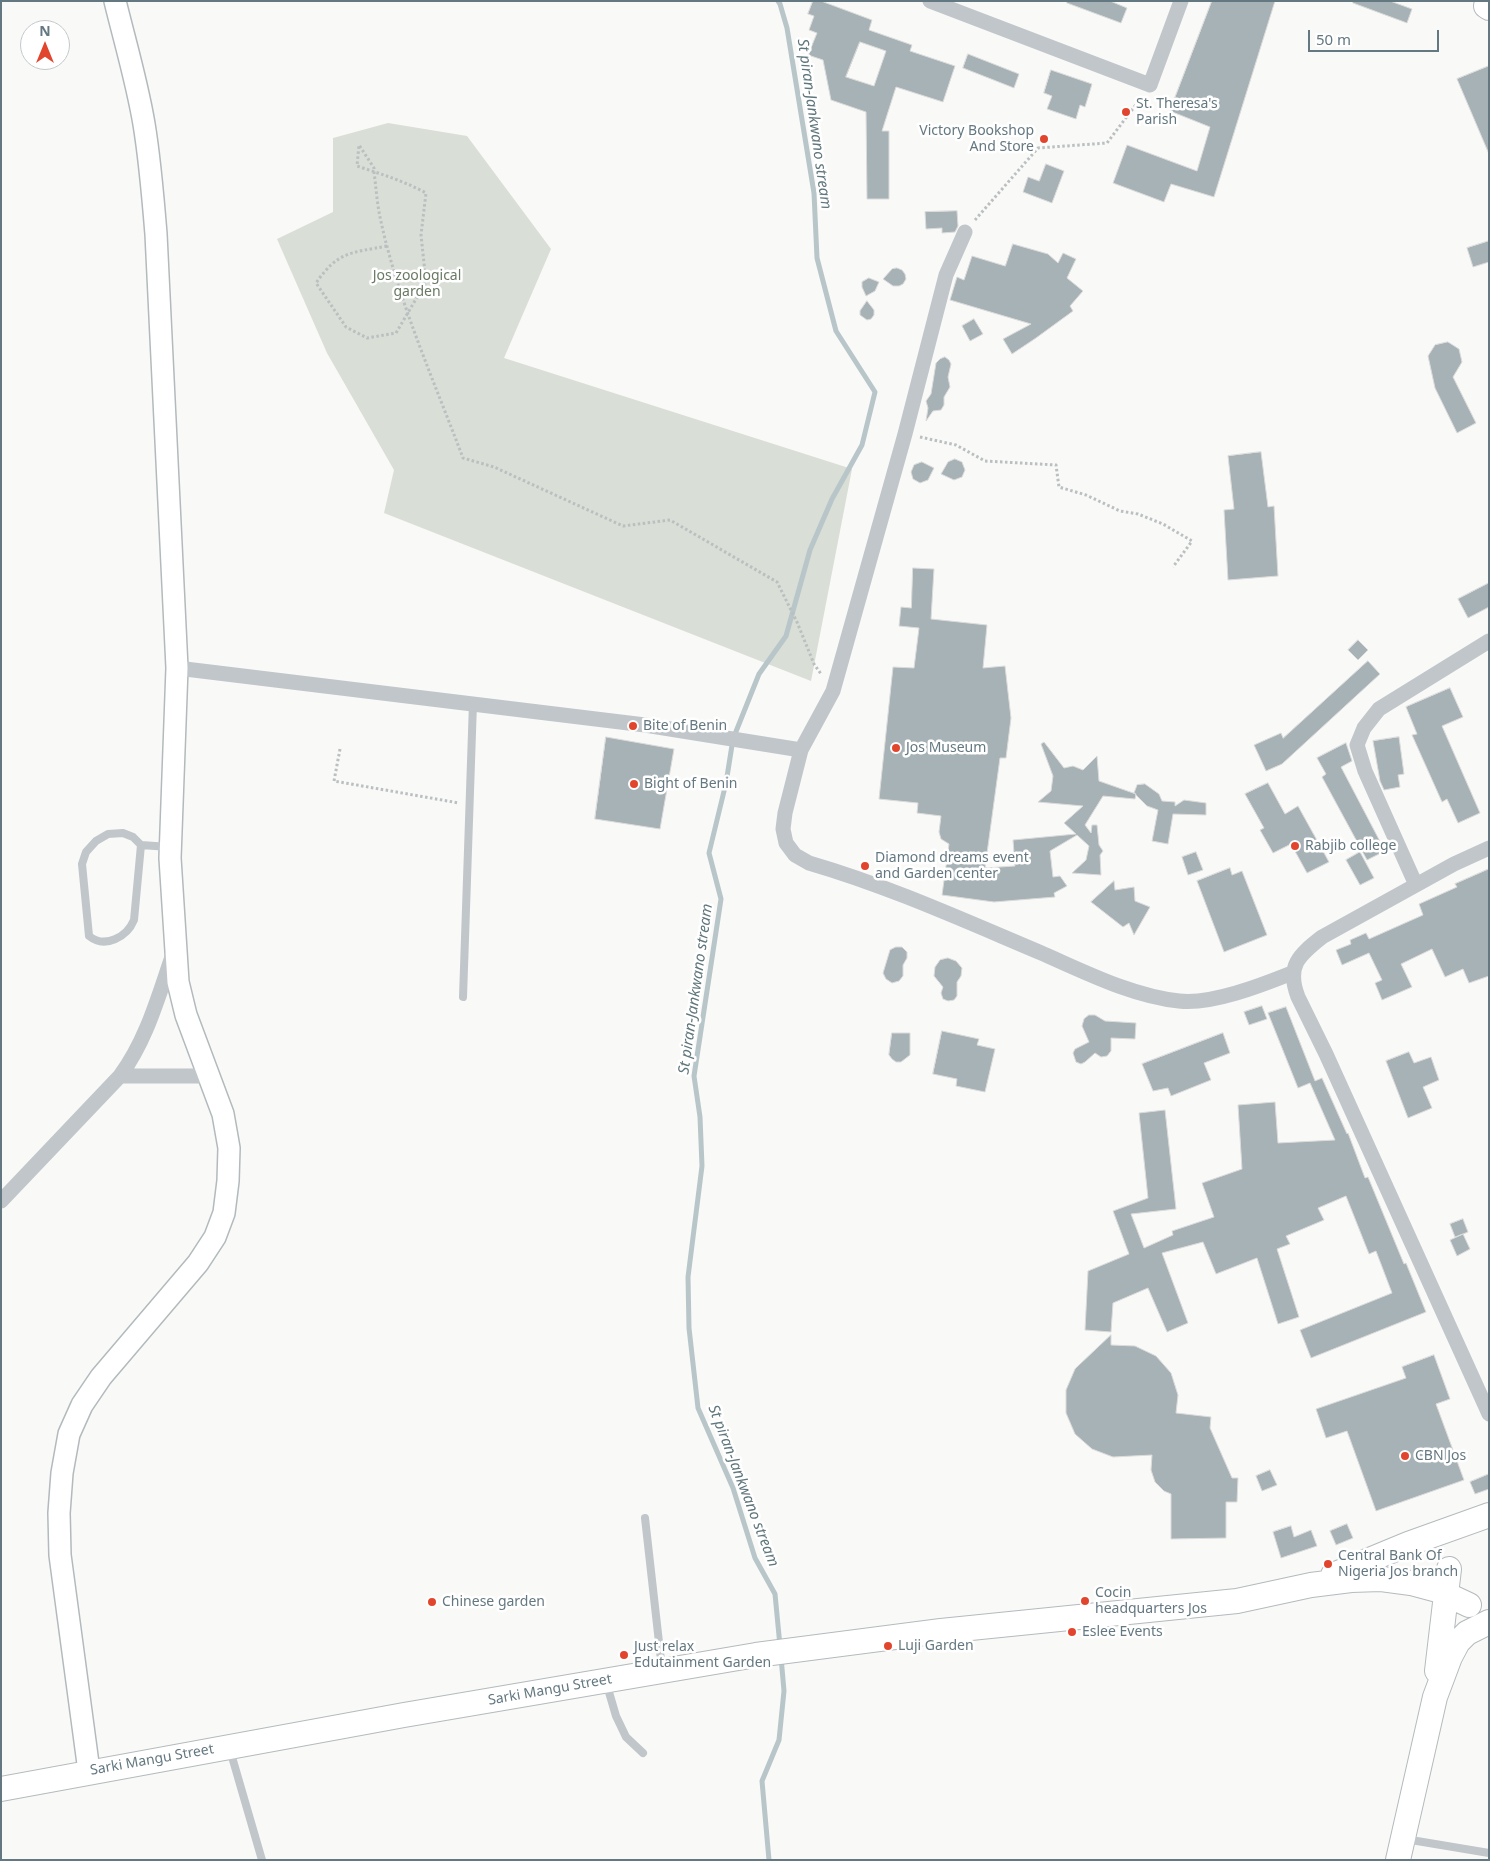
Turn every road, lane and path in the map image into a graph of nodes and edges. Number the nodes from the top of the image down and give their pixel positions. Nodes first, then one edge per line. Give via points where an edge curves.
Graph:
1 (115, 1) edge
2 (930, 1) edge
3 (1181, 1) edge
4 (1150, 85) junction
5 (374, 172) junction
6 (965, 232) joint
7 (387, 246) junction
8 (408, 313) junction
9 (905, 434) junction
10 (1173, 567) dead end
11 (1489, 641) edge
12 (177, 668) junction
13 (833, 691) junction
14 (473, 703) junction
15 (340, 749) dead end
16 (801, 750) junction
17 (470, 805) junction
18 (141, 845) junction
19 (171, 847) junction
20 (1489, 848) edge
21 (1416, 885) junction
22 (176, 946) junction
23 (1292, 973) junction
24 (463, 996) dead end
25 (120, 1076) junction
26 (209, 1076) junction
27 (1, 1201) edge
28 (1489, 1414) edge
29 (645, 1518) dead end
30 (1480, 1519) edge
31 (1449, 1569) junction
32 (1311, 1585) junction
33 (1446, 1594) junction
34 (1479, 1610) edge
35 (1489, 1622) edge
36 (662, 1671) junction
37 (606, 1680) junction
38 (1435, 1697) junction
39 (229, 1746) junction
40 (643, 1753) dead end
41 (89, 1771) junction
42 (1, 1789) edge
43 (1400, 1849) edge
44 (1489, 1853) edge
45 (262, 1860) edge

1 - 12 street via 144,123 151,174
2 - 4 street
3 - 4 street
4 - 6 path via 1107,143 1038,148
5 - 5 path via 374,168 359,145 357,166
5 - 7 path via 379,216
5 - 8 path via 426,193 420,235 426,282
6 - 9 street via 946,275
7 - 8 path
7 - 8 path via 345,254 327,267 316,283 346,327 367,338 396,333
8 - 13 path via 463,458 494,466 623,526 670,520 777,582 814,664
9 - 10 path via 956,445 985,461 1056,465 1059,487 1163,524 1192,542
9 - 13 street
11 - 21 street via 1379,709 1364,728 1357,745 1365,771
12 - 14 street
12 - 19 street
13 - 16 street
14 - 16 street via 645,725
14 - 17 lane
15 - 17 path via 334,781
16 - 23 street via 783,829 786,843 794,854 809,863 914,898 1112,983 1153,996 1180,1001 1206,1000
17 - 24 lane
18 - 18 lane via 123,833 108,834 86,852 82,864 88,936 95,941 122,936 130,929 134,920
18 - 19 lane
19 - 22 street
20 - 21 street
21 - 23 street via 1322,937 1297,960
22 - 25 street via 146,1032
22 - 26 street via 178,982 186,1015
23 - 28 street via 1298,997
25 - 26 street
25 - 27 street
26 - 41 street via 223,1114 229,1148 224,1213 215,1237 198,1262 101,1377 82,1405 69,1434 62,1473 60,1555
29 - 36 lane
30 - 31 main road via 1454,1542
30 - 32 main road
31 - 33 main road
31 - 34 main road via 1457,1592
32 - 33 main road via 1381,1578
32 - 36 main road, Sarki Mangu Street via 1237,1601 941,1631
33 - 34 main road
33 - 38 main road
35 - 38 main road via 1458,1642
36 - 37 main road, Sarki Mangu Street
37 - 39 main road, Sarki Mangu Street
37 - 40 lane via 626,1737
38 - 43 main road
39 - 41 main road, Sarki Mangu Street
39 - 45 lane
41 - 42 main road, Sarki Mangu Street
43 - 44 lane

